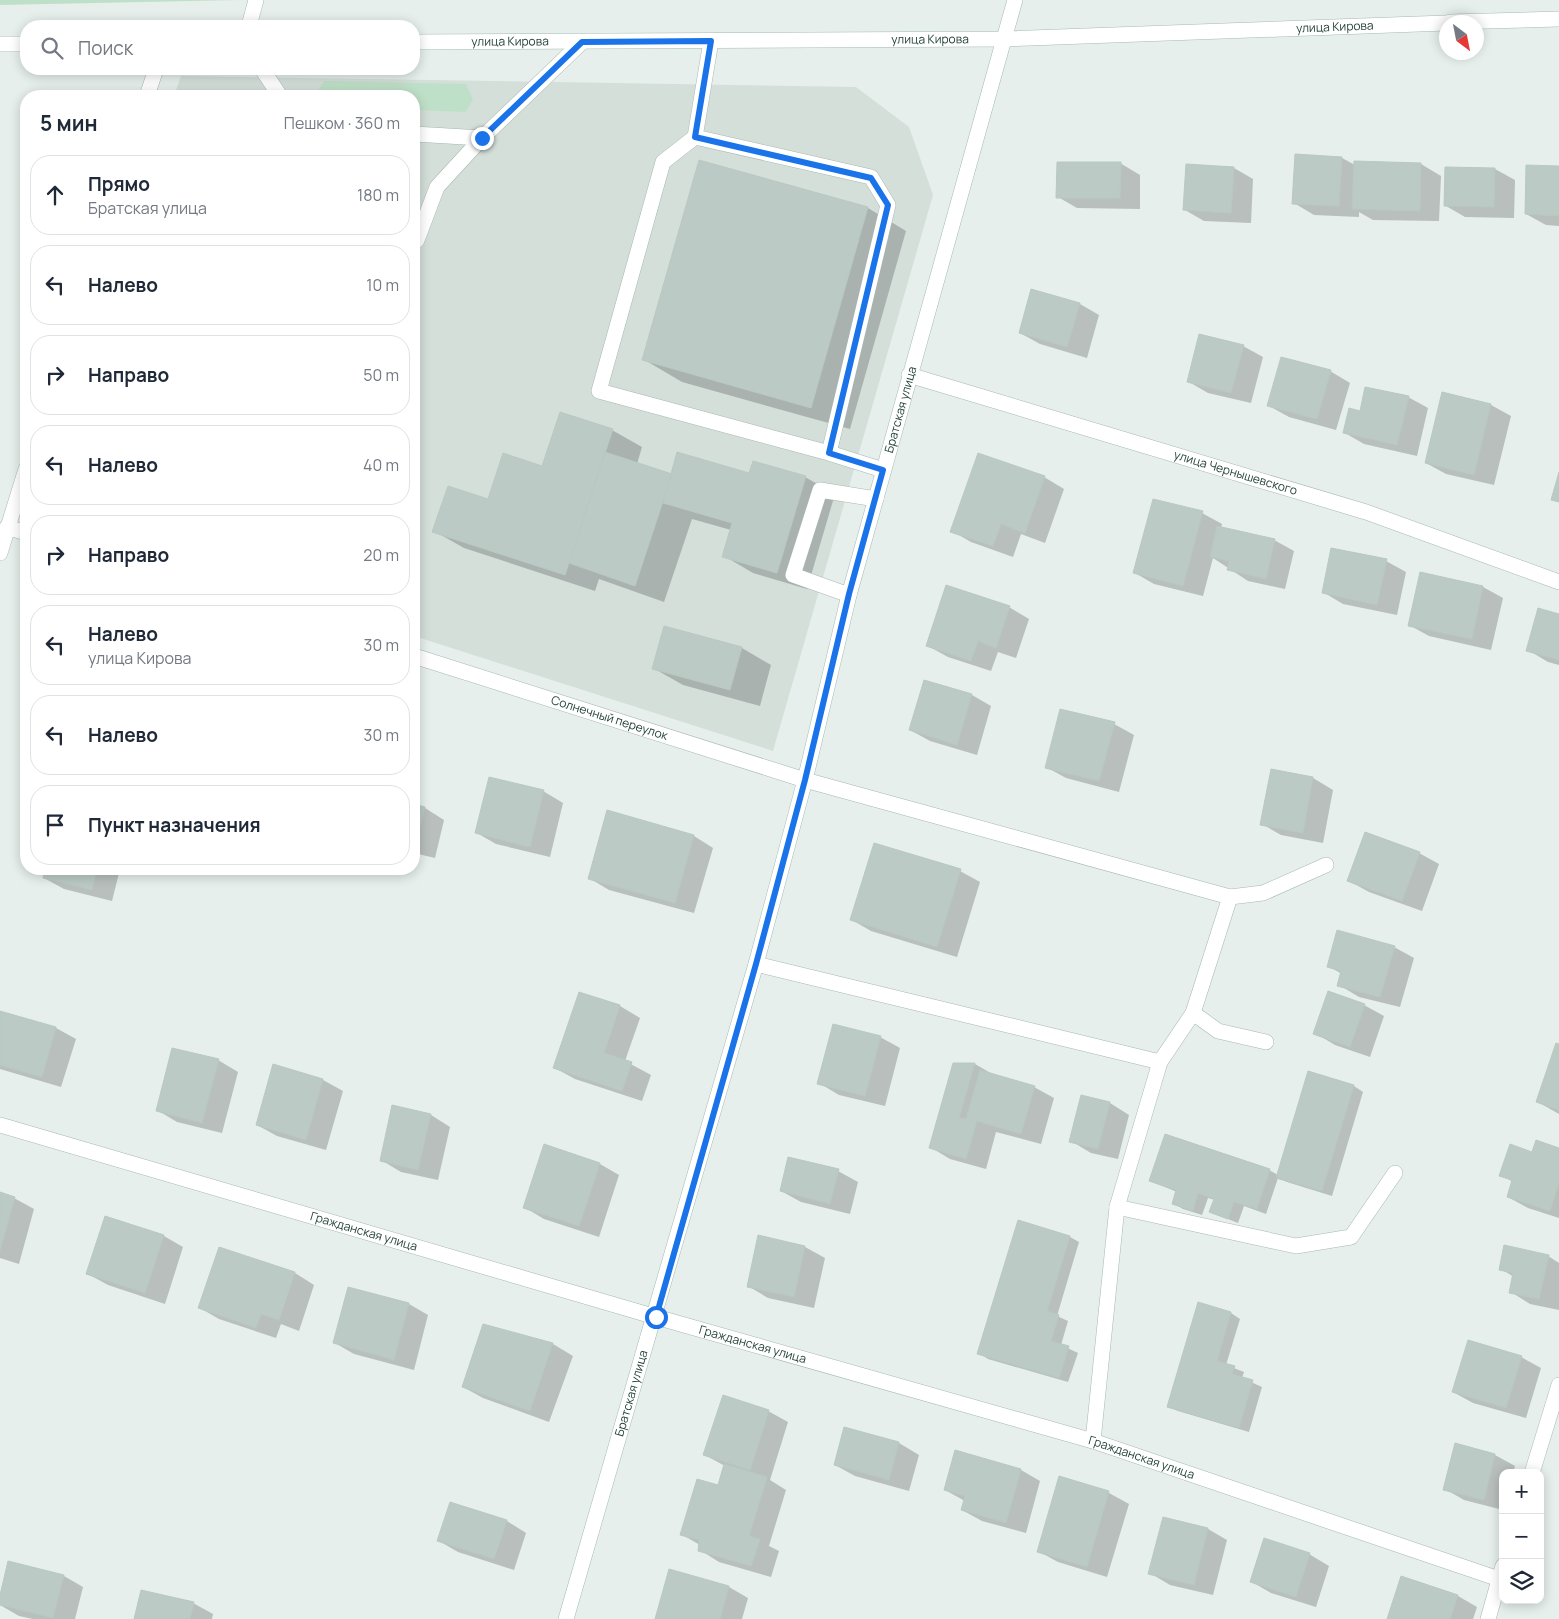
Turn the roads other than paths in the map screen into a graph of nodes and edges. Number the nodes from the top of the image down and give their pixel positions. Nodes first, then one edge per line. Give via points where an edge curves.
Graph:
1 (256, 0) edge
2 (1015, 0) edge
3 (1559, 18) edge
4 (251, 20) edge
5 (1484, 21) edge
6 (1439, 23) edge
7 (1004, 39) junction
8 (711, 41) junction
9 (420, 42) edge
10 (582, 42) junction
11 (0, 44) edge
12 (20, 44) edge
13 (154, 75) edge
14 (266, 75) edge
15 (149, 90) edge
16 (276, 90) edge
17 (420, 134) edge
18 (695, 137) junction
19 (482, 138) junction
20 (420, 232) edge
21 (910, 375) junction
22 (829, 453) junction
23 (883, 470) junction
24 (20, 487) edge
25 (876, 499) junction
26 (7, 527) junction
27 (20, 531) edge
28 (0, 553) edge
29 (1559, 582) edge
30 (849, 594) junction
31 (420, 658) edge
32 (805, 780) junction
33 (1326, 865) dead end
34 (1230, 896) junction
35 (756, 964) junction
36 (1193, 1013) junction
37 (1266, 1042) dead end
38 (1160, 1062) junction
39 (0, 1126) edge
40 (1395, 1173) dead end
41 (1117, 1207) junction
42 (656, 1317) junction
43 (1559, 1385) edge
44 (1093, 1441) junction
45 (1533, 1469) edge
46 (1499, 1571) edge
47 (1499, 1579) edge
48 (566, 1619) edge
49 (1488, 1619) edge

1 - 4 street
2 - 7 street, Братская улица
3 - 5 street
6 - 7 street, улица Кирова
7 - 8 street, улица Кирова
7 - 21 street, Братская улица
8 - 10 street, улица Кирова
8 - 18 street
9 - 10 street, улица Кирова
10 - 19 street
11 - 12 street
13 - 15 street
14 - 16 street
17 - 19 street
18 - 22 street via 871,178 888,205
18 - 22 street via 663,162 599,391
19 - 20 street via 437,187
21 - 23 street, Братская улица
21 - 29 street, улица Чернышевского via 1366,512
22 - 23 street
23 - 25 street, Братская улица
24 - 26 street
25 - 30 street, Братская улица
25 - 30 street via 820,490 793,574
26 - 27 street
26 - 28 street
30 - 32 street, Братская улица
31 - 32 street, Солнечный переулок
32 - 34 street, Солнечный переулок
32 - 35 street, Братская улица
33 - 34 street via 1263,893
34 - 36 street
35 - 38 street
35 - 42 street, Братская улица
36 - 37 street via 1218,1031
36 - 38 street
38 - 41 street
39 - 42 street, Гражданская улица
40 - 41 street via 1351,1237 1296,1246
41 - 44 street
42 - 44 street, Гражданская улица
42 - 48 street, Братская улица
43 - 45 street
44 - 46 street, Гражданская улица
47 - 49 street

